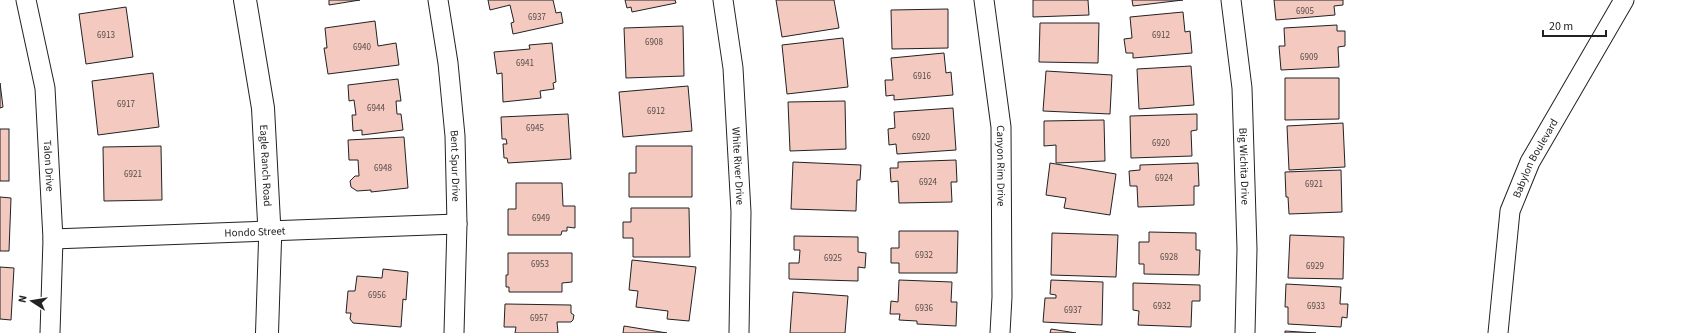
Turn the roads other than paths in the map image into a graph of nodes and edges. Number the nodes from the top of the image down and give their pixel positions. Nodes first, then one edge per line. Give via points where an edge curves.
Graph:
1 (26, 0) edge
2 (245, 0) edge
3 (438, 0) edge
4 (723, 0) edge
5 (984, 0) edge
6 (1231, 0) edge
7 (1624, 0) edge
8 (457, 224) junction
9 (270, 232) junction
10 (53, 239) junction
11 (50, 333) edge
12 (267, 333) edge
13 (454, 333) edge
14 (739, 333) edge
15 (1000, 333) edge
16 (1245, 333) edge
17 (1498, 333) edge

1 - 10 street, Talon Drive via 45,88
2 - 9 street, Eagle Ranch Road via 263,108
3 - 8 street, Bent Spur Drive via 448,63 454,129
4 - 14 street, White River Drive via 733,68 741,212
5 - 15 street, Canyon Rim Drive via 1000,127
6 - 16 street, Big Wichita Drive via 1242,88 1247,249
7 - 17 street, Babylon Boulevard via 1530,162 1510,211
8 - 9 street, Hondo Street
8 - 13 street, Bent Spur Drive
9 - 10 street, Hondo Street
9 - 12 street, Eagle Ranch Road
10 - 11 street, Talon Drive

